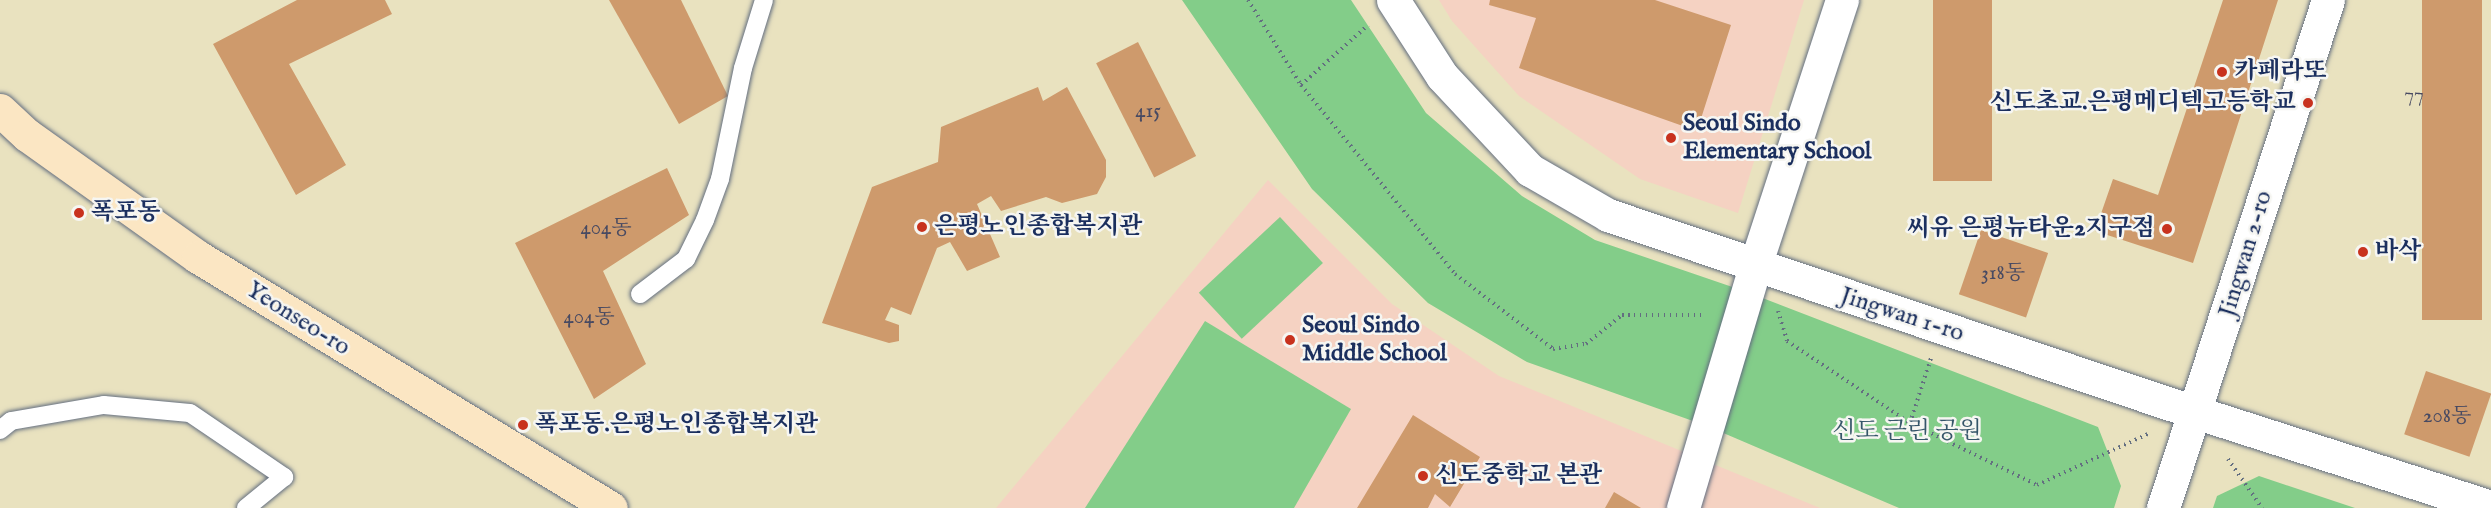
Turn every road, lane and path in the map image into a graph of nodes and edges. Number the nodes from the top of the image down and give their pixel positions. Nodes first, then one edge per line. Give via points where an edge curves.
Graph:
1 (764, 0) edge
2 (1248, 0) edge
3 (1842, 0) edge
4 (2328, 0) edge
5 (1383, 11) edge
6 (1300, 85) junction
7 (0, 110) edge
8 (1755, 266) junction
9 (640, 294) dead end
10 (1776, 304) dead end
11 (1710, 308) dead end
12 (1933, 351) dead end
13 (2196, 412) junction
14 (1910, 423) junction
15 (0, 430) edge
16 (2157, 430) dead end
17 (2221, 448) dead end
18 (2491, 507) edge
19 (246, 508) edge
20 (611, 508) edge
21 (1683, 508) edge
22 (2163, 508) edge
23 (2262, 508) edge

1 - 9 lane via 743,68 720,179 705,220 686,259
2 - 6 path
3 - 8 street
4 - 13 street, Jingwan 2-ro
5 - 6 path
5 - 8 street, Jingwan 1-ro via 1530,170 1608,215
6 - 11 path via 1455,274 1552,349 1586,344 1622,315 1703,316
7 - 20 main road, Yeonseo-ro via 27,135 198,257
8 - 13 street, Jingwan 1-ro
8 - 21 street
10 - 14 path via 1787,341
12 - 14 path
13 - 18 street, Jingwan 1-ro
13 - 22 street, Jingwan 2-ro
14 - 16 path via 2037,485
15 - 19 lane via 11,421 104,405 190,413 284,477
17 - 23 path

